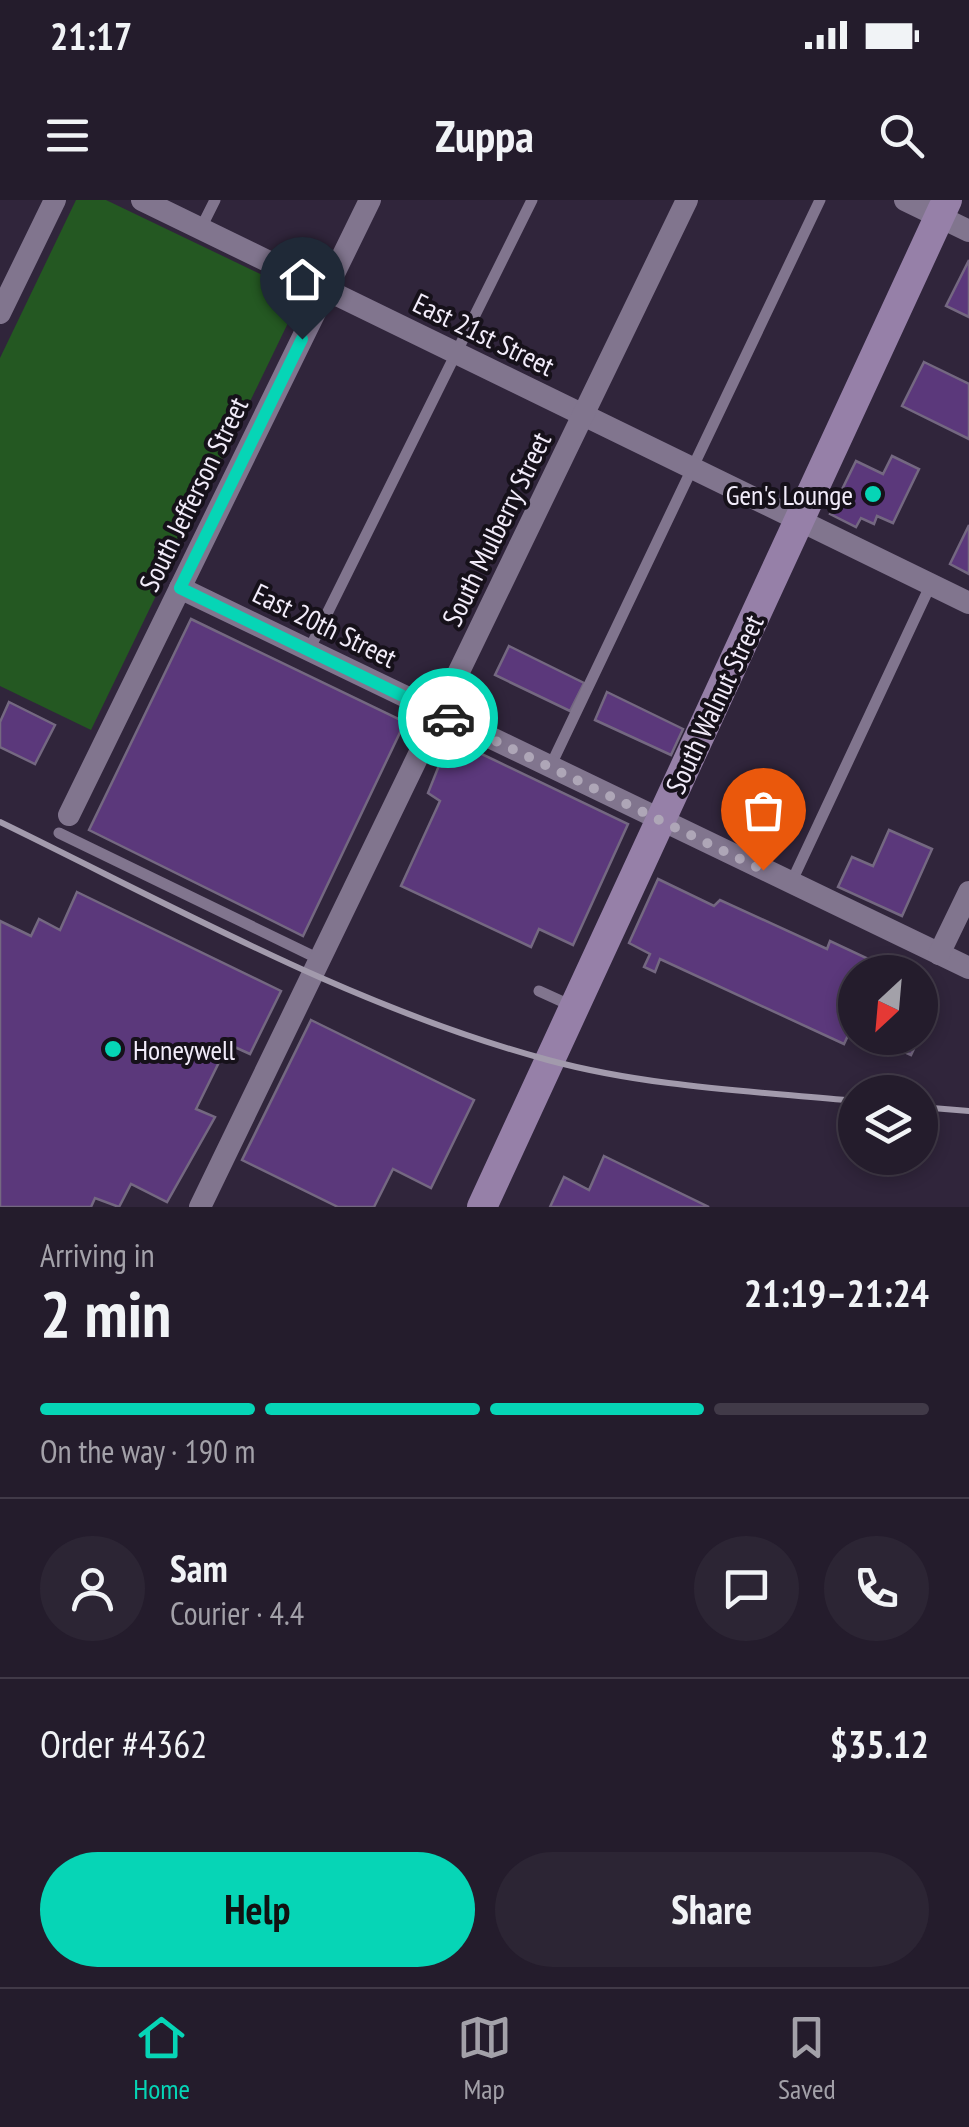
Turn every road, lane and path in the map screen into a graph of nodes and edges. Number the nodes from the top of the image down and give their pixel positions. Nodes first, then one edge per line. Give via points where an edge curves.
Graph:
1 (55, 200) edge
2 (142, 200) edge
3 (215, 200) edge
4 (370, 200) edge
5 (532, 200) edge
6 (687, 200) edge
7 (820, 200) edge
8 (905, 200) edge
9 (943, 208) edge
10 (201, 228) junction
11 (969, 231) edge
12 (326, 289) junction
13 (0, 314) edge
14 (457, 354) junction
15 (584, 416) junction
16 (691, 470) junction
17 (800, 522) junction
18 (931, 584) junction
19 (180, 588) junction
20 (969, 603) edge
21 (308, 650) junction
22 (438, 713) junction
23 (550, 767) junction
24 (659, 822) junction
25 (64, 824) joint
26 (790, 883) junction
27 (969, 892) edge
28 (939, 954) junction
29 (319, 959) junction
30 (969, 968) edge
31 (539, 991) dead end
32 (574, 1007) junction
33 (200, 1207) edge
34 (482, 1207) edge

1 - 13 street
2 - 10 street, East 21st Street
3 - 10 lane
4 - 12 street, South Jefferson Street
5 - 14 lane
6 - 15 street, South Mulberry Street
7 - 16 lane
8 - 9 street
9 - 11 street
9 - 17 main road, South Walnut Street
10 - 12 street, East 21st Street
12 - 14 street, East 21st Street
12 - 19 street, South Jefferson Street
14 - 15 street, East 21st Street
14 - 21 lane
15 - 16 street, East 21st Street
15 - 22 street, South Mulberry Street
16 - 17 street, East 21st Street
16 - 23 lane
17 - 18 street, East 21st Street
17 - 24 main road, South Walnut Street
18 - 20 street, East 21st Street
18 - 26 lane
19 - 21 street, East 20th Street
19 - 25 street, South Jefferson Street
21 - 22 street, East 20th Street
22 - 23 street, East 20th Street
22 - 29 street, South Mulberry Street
23 - 24 street, East 20th Street
24 - 26 street, East 20th Street
24 - 32 main road, South Walnut Street
25 - 29 lane
26 - 28 street, East 20th Street
27 - 28 street
28 - 30 street, East 20th Street
29 - 33 street, South Mulberry Street
31 - 32 lane
32 - 34 main road, South Walnut Street

